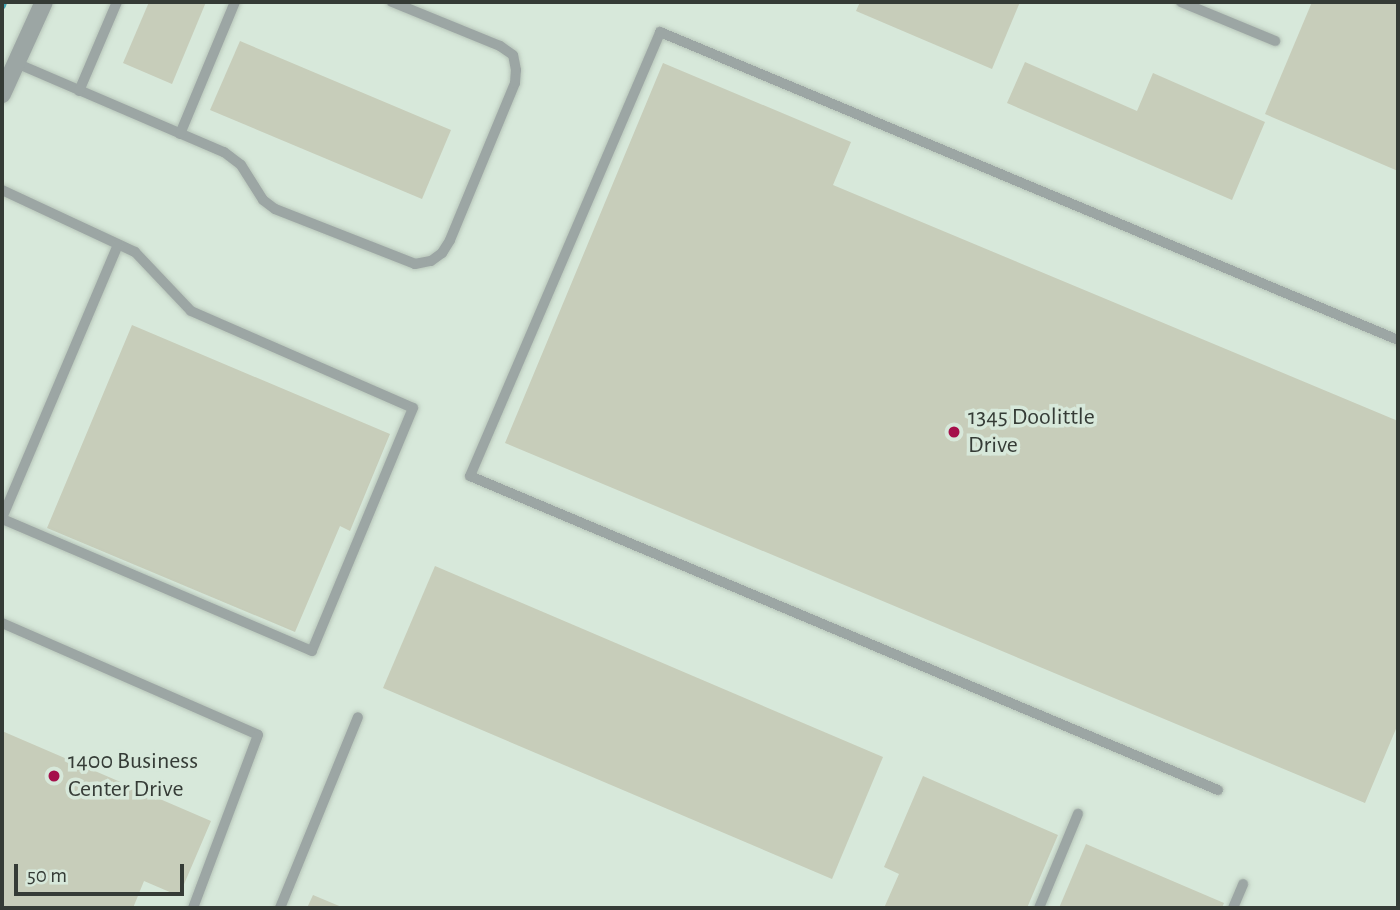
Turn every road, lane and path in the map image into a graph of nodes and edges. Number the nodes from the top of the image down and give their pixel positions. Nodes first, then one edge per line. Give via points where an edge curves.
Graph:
1 (44, 2) edge
2 (117, 2) edge
3 (235, 2) edge
4 (392, 2) edge
5 (1181, 2) edge
6 (1275, 41) dead end
7 (16, 64) junction
8 (79, 91) junction
9 (2, 94) edge
10 (180, 134) junction
11 (2, 190) edge
12 (118, 244) junction
13 (1398, 340) edge
14 (2, 519) edge
15 (2, 623) edge
16 (358, 716) dead end
17 (1218, 790) dead end
18 (1078, 814) dead end
19 (1243, 884) dead end
20 (193, 908) edge
21 (280, 908) edge
22 (1039, 908) edge
23 (1233, 908) edge

1 - 7 street
2 - 8 lane
3 - 10 lane
4 - 10 lane via 500,46 513,55 516,70 515,83 450,240 431,261 399,260 275,209 262,200 241,164
5 - 6 lane
7 - 8 lane
7 - 9 street
8 - 10 lane
11 - 12 lane
12 - 14 lane
12 - 14 lane via 135,252 191,311 413,408 312,651
13 - 17 lane via 660,32 470,476
15 - 20 lane via 258,734
16 - 21 lane
18 - 22 lane
19 - 23 lane

